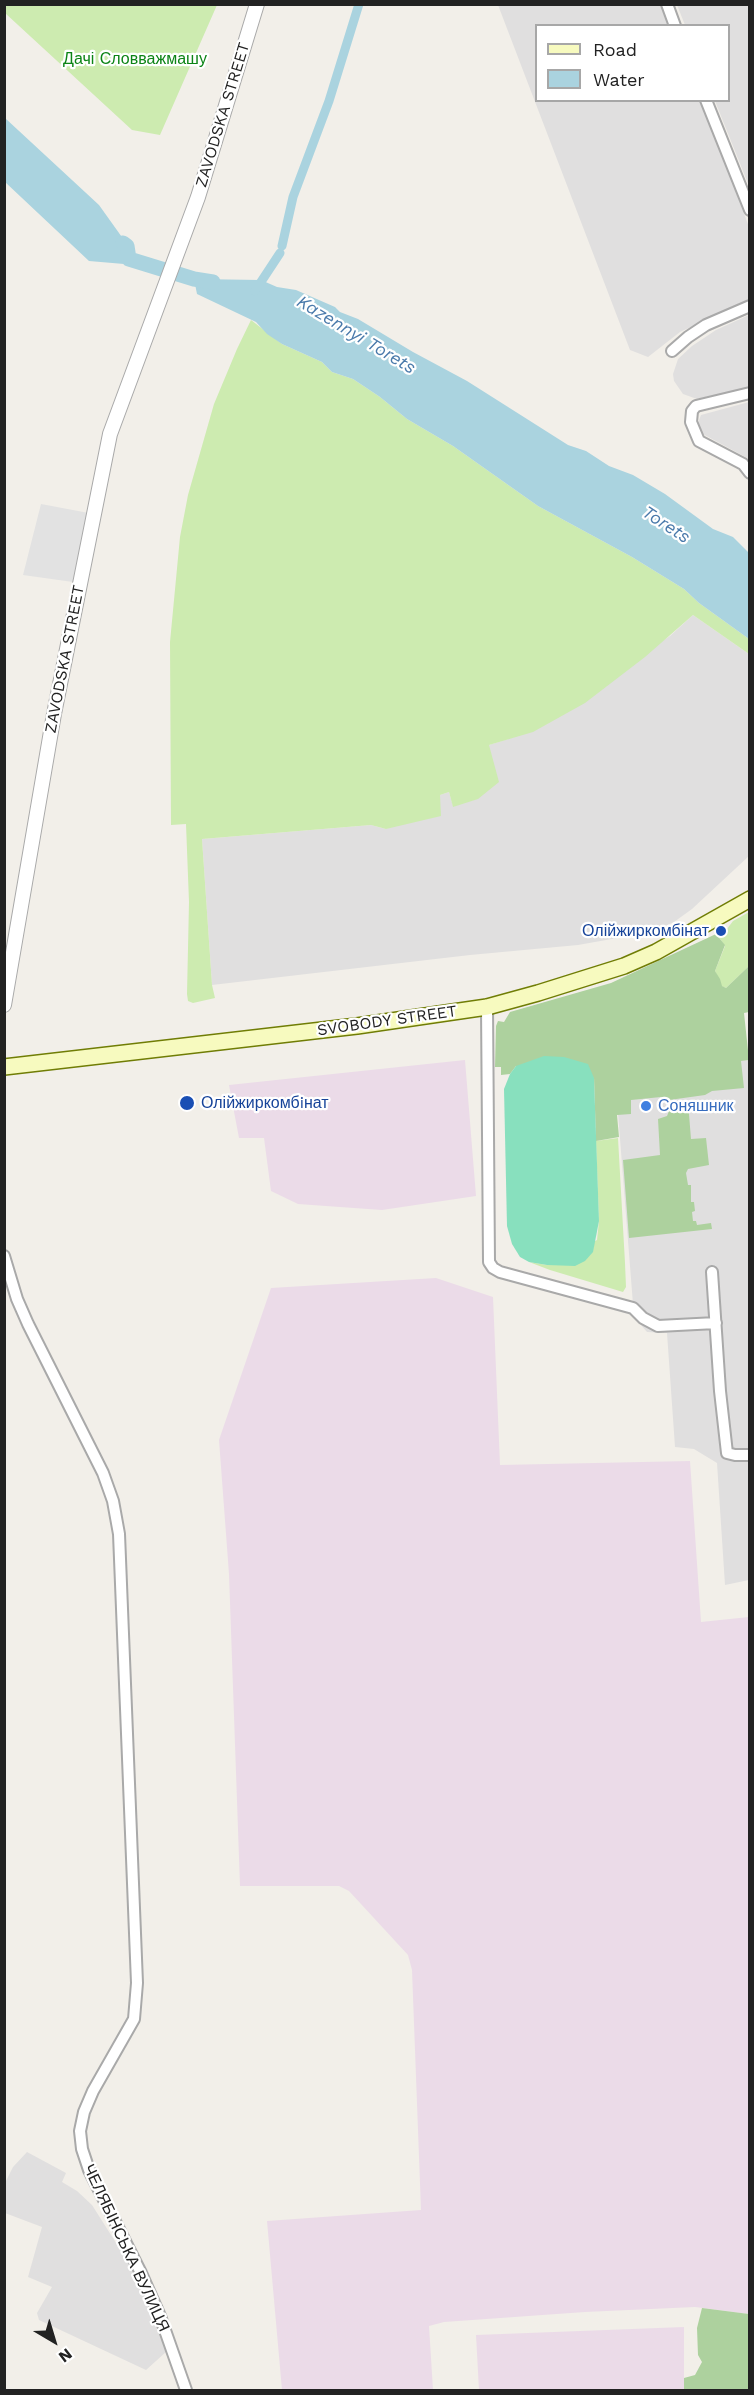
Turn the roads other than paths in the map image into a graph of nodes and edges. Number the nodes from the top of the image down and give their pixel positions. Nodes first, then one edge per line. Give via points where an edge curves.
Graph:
1 (257, 4) edge
2 (667, 4) edge
3 (674, 24) edge
4 (706, 102) edge
5 (750, 210) edge
6 (750, 306) edge
7 (672, 351) dead end
8 (750, 393) edge
9 (750, 473) edge
10 (750, 899) edge
11 (4, 1005) edge
12 (487, 1007) junction
13 (4, 1067) edge
14 (4, 1256) edge
15 (712, 1272) dead end
16 (716, 1323) junction
17 (750, 1455) edge
18 (186, 2389) edge

1 - 11 street, ZAVODSKA STREET via 187,225 110,434 54,714
2 - 3 street
4 - 5 street
6 - 7 street via 706,325
8 - 9 street via 696,406 691,422 696,438 742,464
10 - 12 main road, SVOBODY STREET via 624,966
12 - 13 main road, SVOBODY STREET
12 - 16 street via 489,1262 493,1268 633,1308 658,1326
14 - 18 street, ЧЕЛЯБІНСЬКА ВУЛИЦЯ via 28,1324 103,1473 119,1534 137,1983 134,2019 100,2076 80,2131 89,2170 141,2273
15 - 16 street
16 - 17 street via 727,1453

